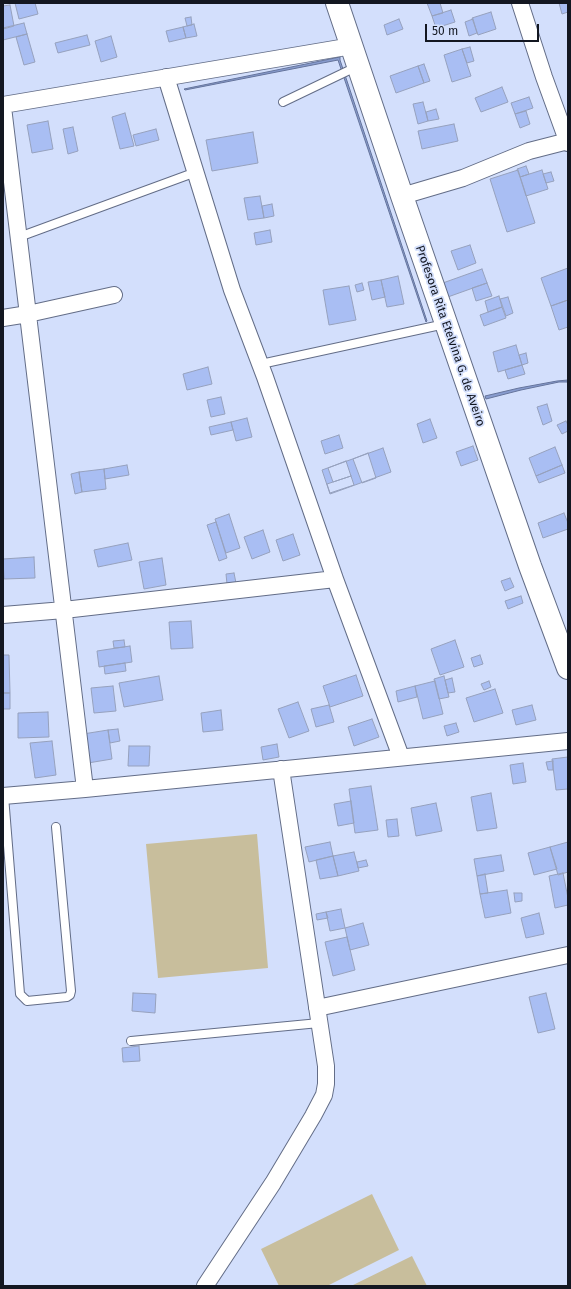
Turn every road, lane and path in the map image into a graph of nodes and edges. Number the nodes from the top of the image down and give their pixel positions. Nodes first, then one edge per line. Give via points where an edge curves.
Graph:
1 (337, 3) edge
2 (520, 3) edge
3 (355, 56) junction
4 (166, 77) junction
5 (283, 102) dead end
6 (3, 106) edge
7 (568, 142) edge
8 (196, 172) junction
9 (402, 196) junction
10 (19, 237) junction
11 (114, 296) dead end
12 (28, 314) junction
13 (3, 318) edge
14 (446, 324) junction
15 (261, 364) junction
16 (334, 579) junction
17 (64, 610) junction
18 (3, 615) edge
19 (568, 668) edge
20 (568, 741) edge
21 (401, 758) junction
22 (281, 769) junction
23 (85, 789) junction
24 (3, 796) edge
25 (56, 827) dead end
26 (568, 955) edge
27 (318, 1015) junction
28 (131, 1040) dead end
29 (206, 1286) edge

1 - 3 street, Profesora Rita Etelvina G. de Aveiro
2 - 7 street
3 - 4 street
3 - 5 lane
3 - 9 street, Profesora Rita Etelvina G. de Aveiro
4 - 6 street
4 - 8 street
6 - 10 street
7 - 9 street via 529,152 463,178
8 - 10 lane
8 - 15 street via 232,290
9 - 14 street, Profesora Rita Etelvina G. de Aveiro
10 - 12 street
11 - 12 street
12 - 13 street
12 - 17 street
14 - 15 lane
14 - 19 street, Profesora Rita Etelvina G. de Aveiro
15 - 16 street
16 - 17 street
16 - 21 street
17 - 18 street
17 - 23 street
20 - 21 street
21 - 22 street
22 - 23 street
22 - 27 street
23 - 24 street
24 - 25 lane via 20,994 27,1002 67,997 71,991
26 - 27 street
27 - 28 lane
27 - 29 street via 326,1066 324,1095 273,1183

